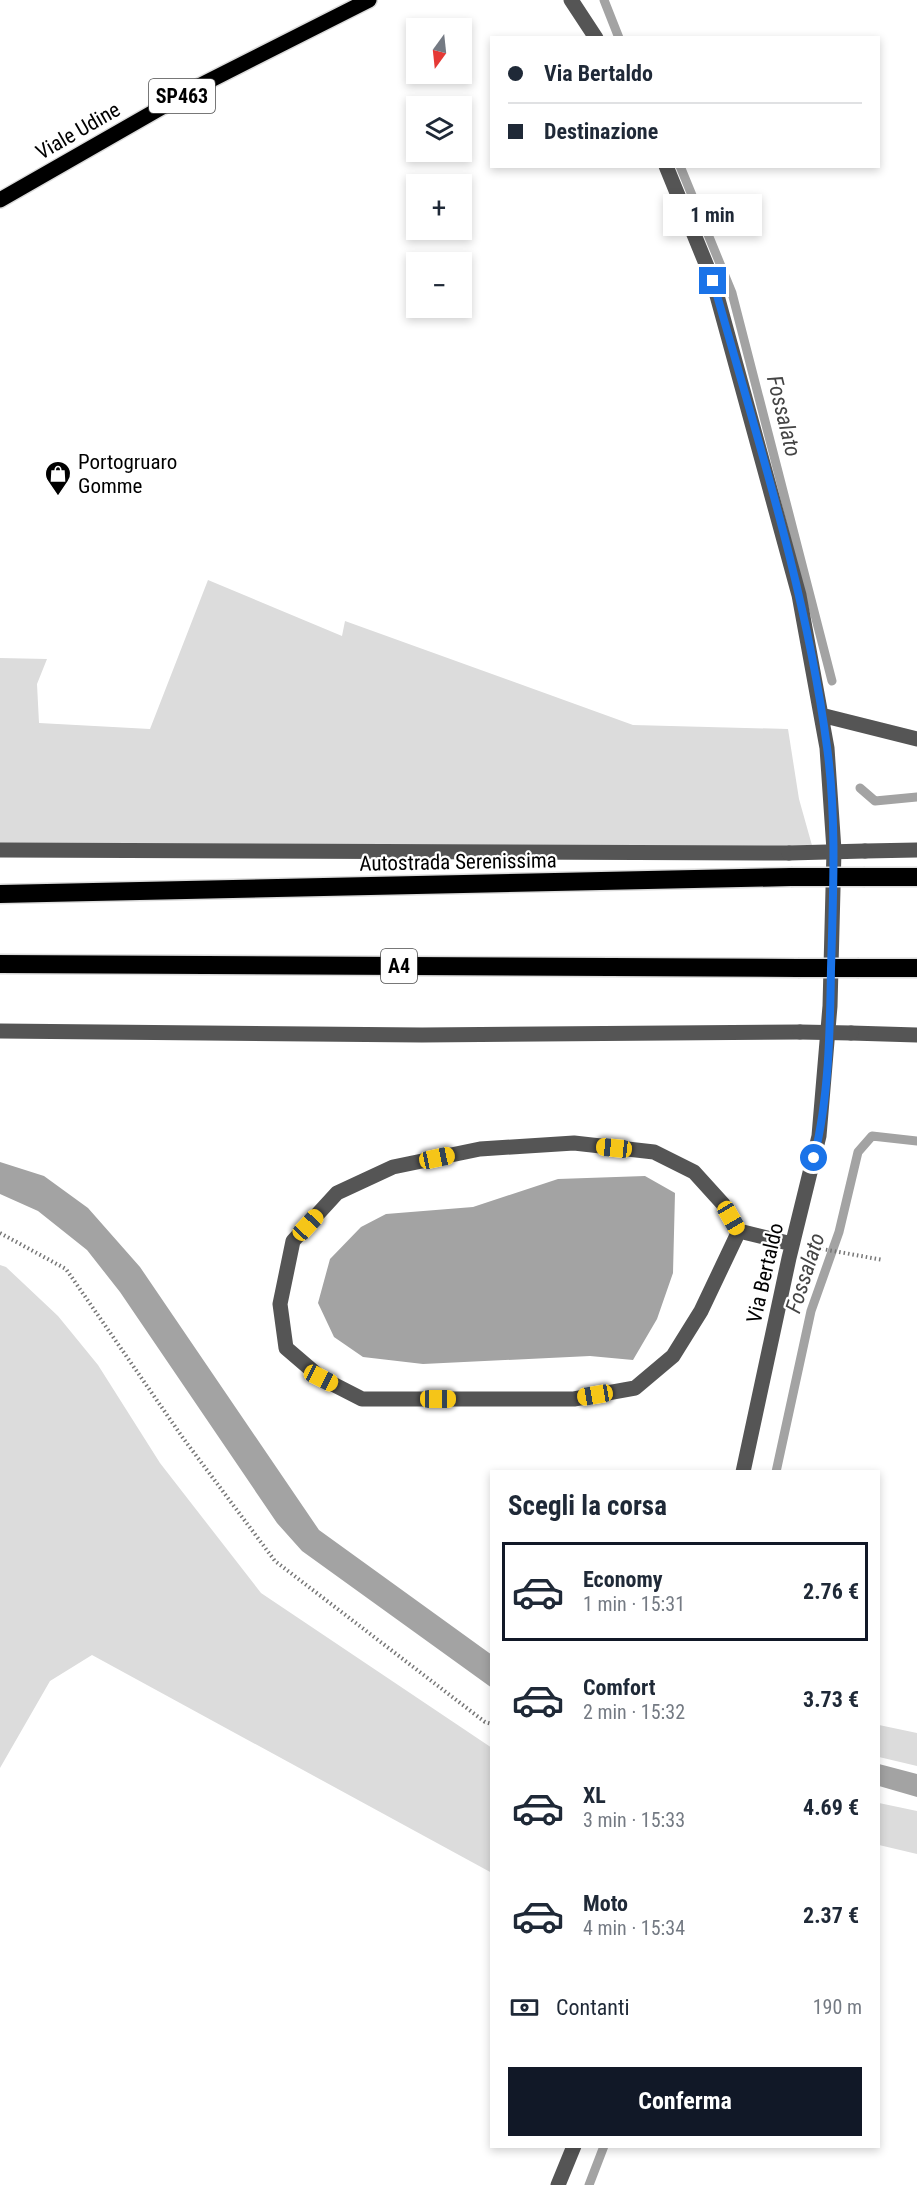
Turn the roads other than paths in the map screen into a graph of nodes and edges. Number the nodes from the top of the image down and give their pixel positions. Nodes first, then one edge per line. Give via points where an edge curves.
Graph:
1 (369, 0) edge
2 (571, 0) edge
3 (595, 36) edge
4 (667, 168) edge
5 (0, 200) edge
6 (821, 715) junction
7 (917, 739) edge
8 (0, 850) edge
9 (917, 850) edge
10 (917, 877) edge
11 (0, 894) edge
12 (0, 964) edge
13 (917, 968) edge
14 (0, 1031) edge
15 (917, 1035) edge
16 (739, 1231) junction
17 (792, 1244) junction
18 (743, 1470) edge
19 (573, 2148) edge
20 (558, 2185) edge

1 - 5 main road, Viale Udine / SP463 via 199,86
2 - 3 street
4 - 6 street, Via Bertaldo via 713,281 799,595
6 - 7 street
6 - 17 street, Via Bertaldo via 834,850 830,1006 819,1136
8 - 9 street, bridge
10 - 11 highway, Autostrada Serenissima, bridge
12 - 13 highway, A4, bridge
14 - 15 street, bridge
16 - 16 street via 723,1204 694,1172 654,1152 574,1143 492,1148 393,1167 337,1193 293,1241 280,1304 286,1348 321,1378 362,1399 574,1399 635,1388 673,1356 701,1311
16 - 17 street
17 - 18 street, Via Bertaldo
19 - 20 street

